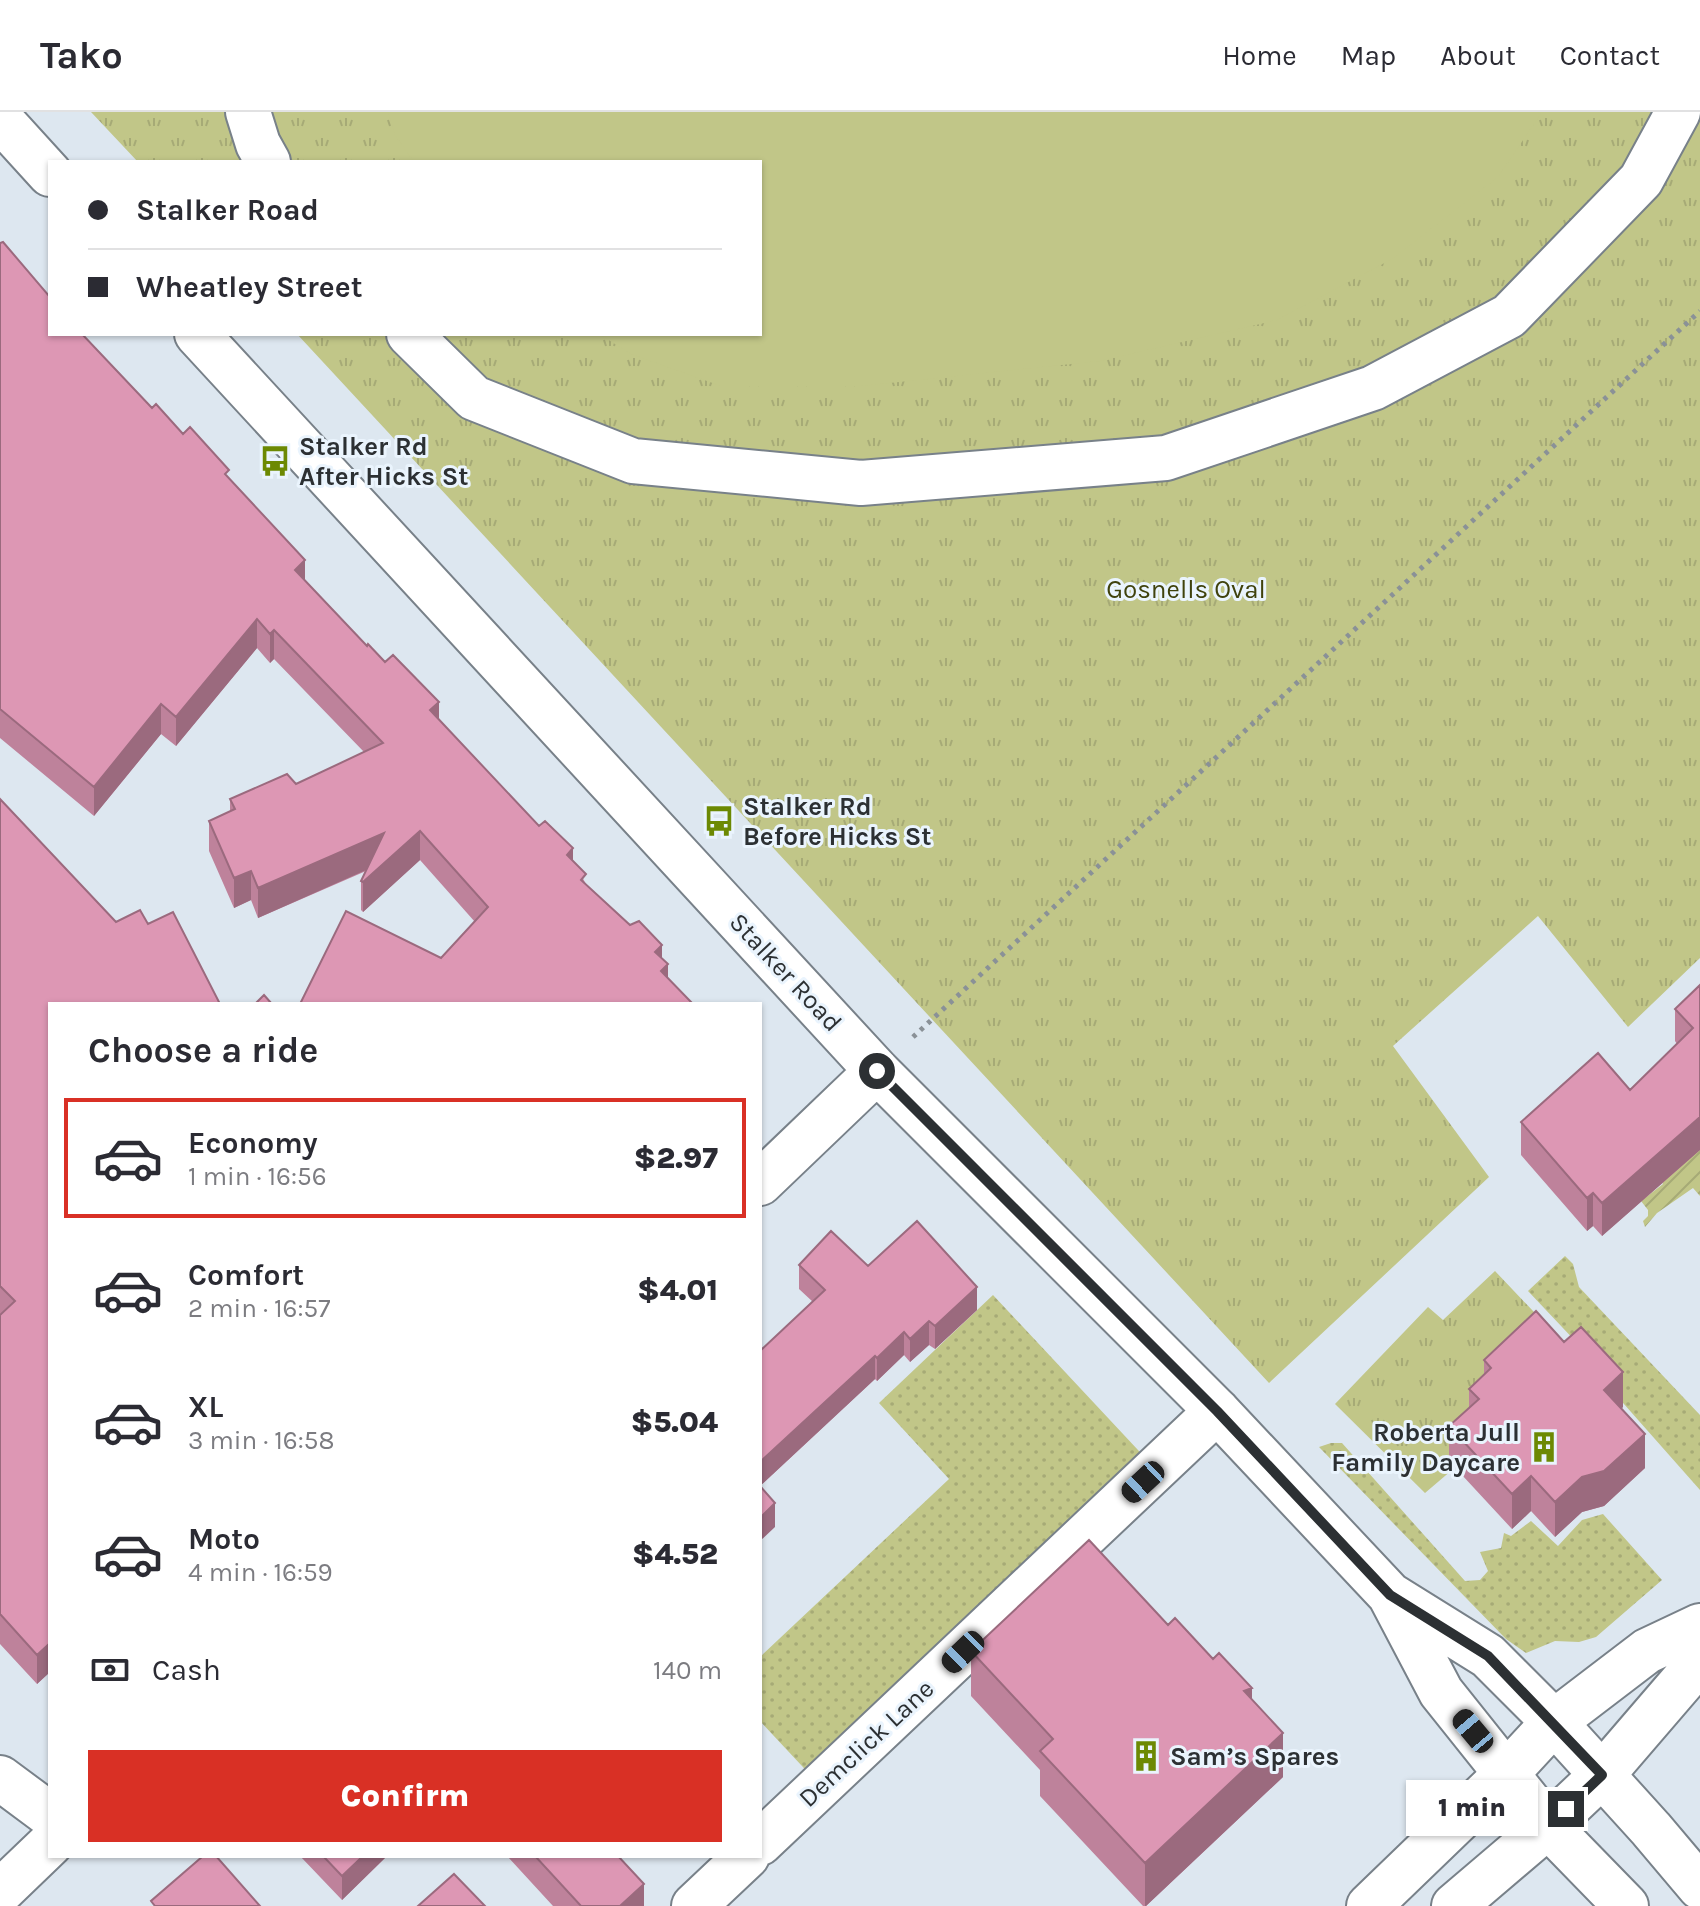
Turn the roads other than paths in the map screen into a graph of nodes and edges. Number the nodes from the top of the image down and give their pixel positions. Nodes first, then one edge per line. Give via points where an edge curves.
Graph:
1 (248, 112) edge
2 (1678, 112) edge
3 (0, 119) edge
4 (267, 160) edge
5 (48, 172) edge
6 (199, 336) edge
7 (411, 336) edge
8 (877, 1071) junction
9 (762, 1181) edge
10 (1217, 1411) junction
11 (1390, 1595) junction
12 (1700, 1626) edge
13 (1700, 1661) edge
14 (1554, 1722) junction
15 (1506, 1774) junction
16 (1602, 1775) junction
17 (0, 1778) edge
18 (48, 1814) edge
19 (1548, 1826) junction
20 (762, 1841) edge
21 (48, 1845) edge
22 (745, 1858) edge
23 (5, 1874) edge
24 (1700, 1887) edge
25 (694, 1906) edge
26 (1369, 1906) edge
27 (1454, 1906) edge
28 (1626, 1906) edge

1 - 4 main road
2 - 7 main road via 1641,180 1509,316 1373,388 1166,458 861,483 633,461 474,398
3 - 5 main road
6 - 8 main road, Stalker Road
8 - 9 main road
8 - 10 main road, Stalker Road
10 - 11 main road, Stalker Road
10 - 20 main road, Demclick Lane
11 - 14 main road, Stalker Road via 1488,1656
11 - 15 main road, Stalker Road via 1441,1692
12 - 14 main road via 1647,1651
13 - 16 main road
14 - 15 main road
14 - 16 main road, Stalker Road
15 - 19 main road, Stalker Road
15 - 26 main road
16 - 19 main road
16 - 24 main road, Stalker Road
17 - 18 main road
19 - 27 main road
19 - 28 main road, Stalker Road
21 - 23 main road
22 - 25 main road

